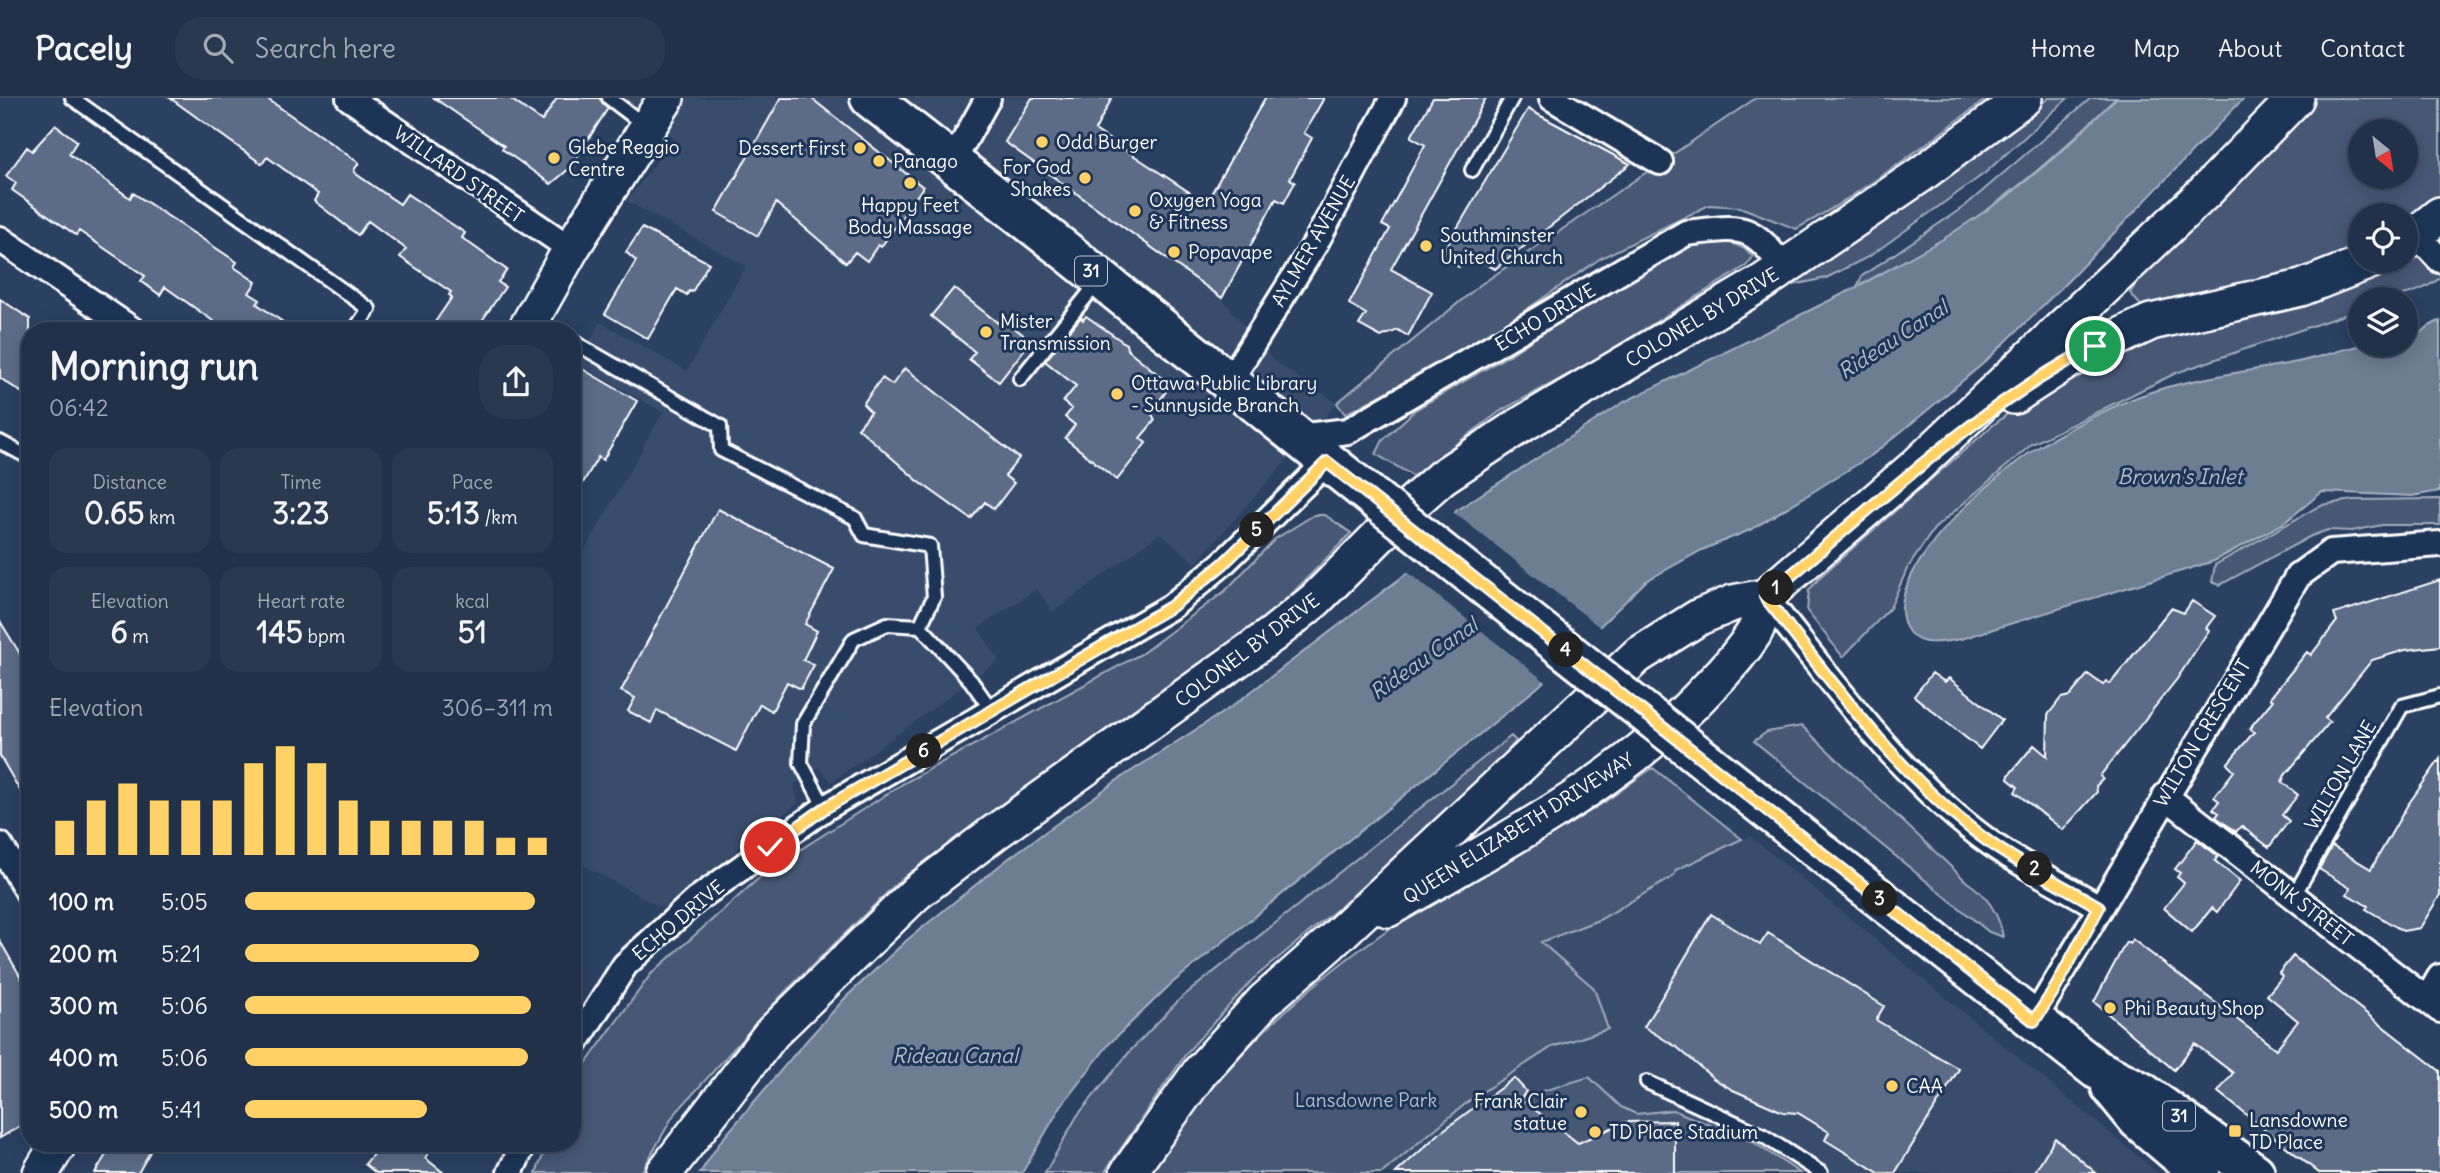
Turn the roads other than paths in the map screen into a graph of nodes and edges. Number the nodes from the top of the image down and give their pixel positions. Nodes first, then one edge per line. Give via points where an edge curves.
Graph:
1 (72, 98) edge
2 (349, 98) edge
3 (609, 98) edge
4 (666, 98) edge
5 (870, 98) edge
6 (988, 98) edge
7 (1393, 98) edge
8 (1513, 98) edge
9 (1552, 98) edge
10 (2024, 98) edge
11 (2296, 98) edge
12 (647, 128) junction
13 (1660, 162) dead end
14 (952, 163) junction
15 (1472, 170) dead end
16 (2421, 230) edge
17 (0, 239) edge
18 (571, 249) junction
19 (2440, 261) edge
20 (1784, 268) junction
21 (2348, 270) edge
22 (1101, 279) junction
23 (121, 322) edge
24 (360, 322) edge
25 (539, 322) edge
26 (581, 346) edge
27 (1020, 379) dead end
28 (1229, 382) junction
29 (1297, 437) junction
30 (0, 442) edge
31 (21, 453) edge
32 (1327, 462) junction
33 (1915, 467) junction
34 (2440, 544) edge
35 (1765, 597) junction
36 (920, 626) junction
37 (2440, 695) edge
38 (993, 712) junction
39 (2165, 796) junction
40 (825, 808) junction
41 (0, 845) edge
42 (21, 880) edge
43 (2292, 897) junction
44 (2099, 907) junction
45 (1330, 943) junction
46 (2440, 977) edge
47 (2433, 1004) edge
48 (2034, 1021) junction
49 (581, 1035) edge
50 (2096, 1069) junction
51 (1647, 1082) dead end
52 (54, 1152) edge
53 (520, 1152) edge
54 (41, 1173) edge
55 (510, 1173) edge
56 (664, 1173) edge
57 (1128, 1173) edge
58 (1821, 1173) edge
59 (2200, 1173) edge
60 (2255, 1173) edge

1 - 24 lane via 369,309
2 - 18 street, WILLARD STREET
3 - 12 lane
4 - 12 main road
5 - 14 main road, 31
6 - 14 street
7 - 28 street, AYLMER AVENUE via 1315,244
8 - 15 lane
9 - 13 street
10 - 20 main road, COLONEL BY DRIVE
11 - 33 main road, QUEEN ELIZABETH DRIVEWAY via 2205,192
12 - 18 main road
14 - 22 main road, 31
16 - 19 street
17 - 23 street
18 - 25 main road
20 - 29 street, ECHO DRIVE via 1765,243 1738,227 1686,233 1348,431
20 - 56 main road, COLONEL BY DRIVE via 1442,477 1315,600 1273,634 917,892 772,1033
21 - 33 main road, QUEEN ELIZABETH DRIVEWAY via 2301,288 2178,314 2121,334 2069,360
22 - 27 lane
22 - 28 main road, 31
26 - 36 lane via 720,426 721,450 855,518 864,535 930,546 934,597
28 - 29 main road, 31
29 - 32 main road, 31
30 - 31 lane
32 - 38 street, ECHO DRIVE via 1223,564 1172,606
32 - 48 main road, 31, bridge
33 - 35 main road, QUEEN ELIZABETH DRIVEWAY
34 - 39 street, WILTON CRESCENT via 2331,552 2298,576
35 - 44 street via 1858,715 1922,783 1992,844
35 - 45 main road, QUEEN ELIZABETH DRIVEWAY via 1733,603 1699,617 1637,656
35 - 45 main road, QUEEN ELIZABETH DRIVEWAY via 1755,631 1733,662 1638,754 1579,795
36 - 38 lane
36 - 40 lane via 887,624 854,639 803,724 801,764
37 - 43 lane, WILTON LANE via 2402,706
38 - 40 street, ECHO DRIVE
39 - 43 street, MONK STREET
39 - 44 street, WILTON CRESCENT
40 - 49 street, ECHO DRIVE via 696,900 625,965
41 - 42 street
43 - 47 street, MONK STREET
44 - 48 street, WILTON CRESCENT
45 - 57 main road, QUEEN ELIZABETH DRIVEWAY via 1235,1032 1200,1072
46 - 47 street
48 - 50 main road, 31
50 - 59 main road, 31 via 2138,1120
50 - 60 main road, 31 via 2142,1092
51 - 58 lane via 1762,1135
52 - 54 main road
53 - 55 street

